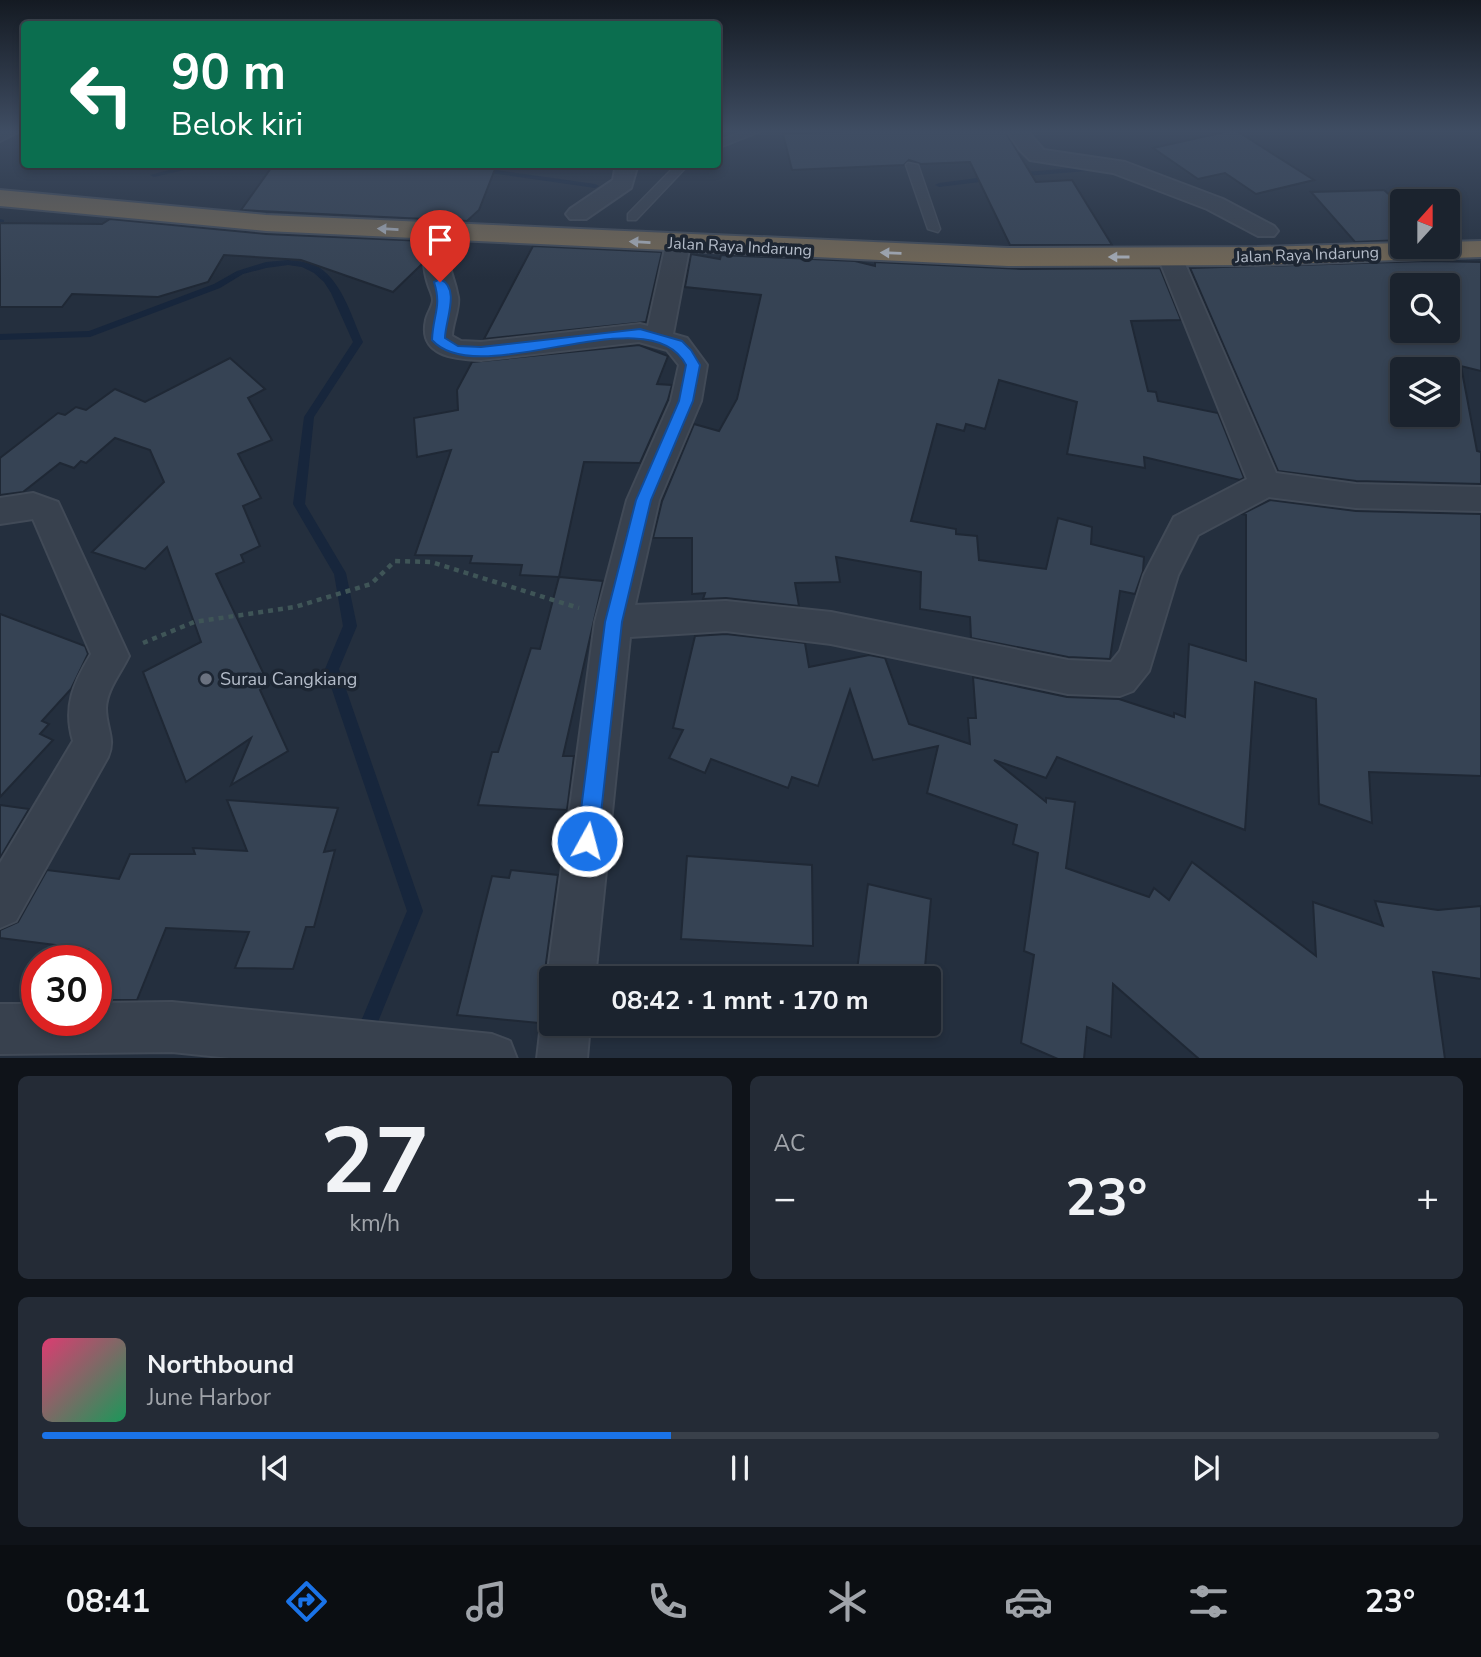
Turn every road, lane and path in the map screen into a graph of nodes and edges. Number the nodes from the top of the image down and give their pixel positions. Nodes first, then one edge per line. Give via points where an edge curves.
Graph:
1 (84, 180) edge
2 (623, 180) edge
3 (668, 180) edge
4 (917, 180) edge
5 (1155, 180) edge
6 (203, 191) dead end
7 (0, 198) edge
8 (341, 201) dead end
9 (578, 214) junction
10 (632, 217) junction
11 (1481, 224) edge
12 (1460, 225) edge
13 (1390, 226) edge
14 (933, 229) junction
15 (1266, 231) junction
16 (444, 232) junction
17 (678, 244) junction
18 (1481, 248) edge
19 (1170, 257) junction
20 (659, 337) junction
21 (1265, 484) junction
22 (1481, 499) edge
23 (0, 511) edge
24 (613, 622) junction
25 (110, 656) junction
26 (0, 905) edge
27 (572, 966) edge
28 (0, 1029) edge
29 (565, 1036) edge
30 (484, 1058) edge
31 (562, 1058) edge

1 - 6 highway
2 - 9 street
3 - 10 lane
4 - 14 lane
5 - 15 street
16 -> 7 highway, Jalan Raya Indarung via 266,223
8 - 9 highway, Jalan Raya Indarung
9 - 10 highway, Jalan Raya Indarung
10 - 14 highway, Jalan Raya Indarung
11 - 12 highway
13 - 15 highway, Jalan Raya Indarung
14 - 15 highway, Jalan Raya Indarung
17 -> 16 highway, Jalan Raya Indarung
16 - 20 street via 435,269 446,300 438,340 445,346 481,351 640,333
19 -> 17 highway, Jalan Raya Indarung via 1008,257
17 - 20 street
18 - 19 highway, Jalan Raya Indarung
19 - 21 street
20 - 24 street via 677,344 693,365 686,401 643,500
21 - 22 street via 1356,496
21 - 24 street via 1186,526 1161,575 1136,659 1120,679 1068,677 831,628 739,618
23 - 25 street via 33,505 46,511
24 - 25 path via 431,562 395,561 371,584 295,607 194,622
24 - 27 street
25 - 26 street via 85,703 94,744
28 - 30 street via 172,1027
29 - 31 street

